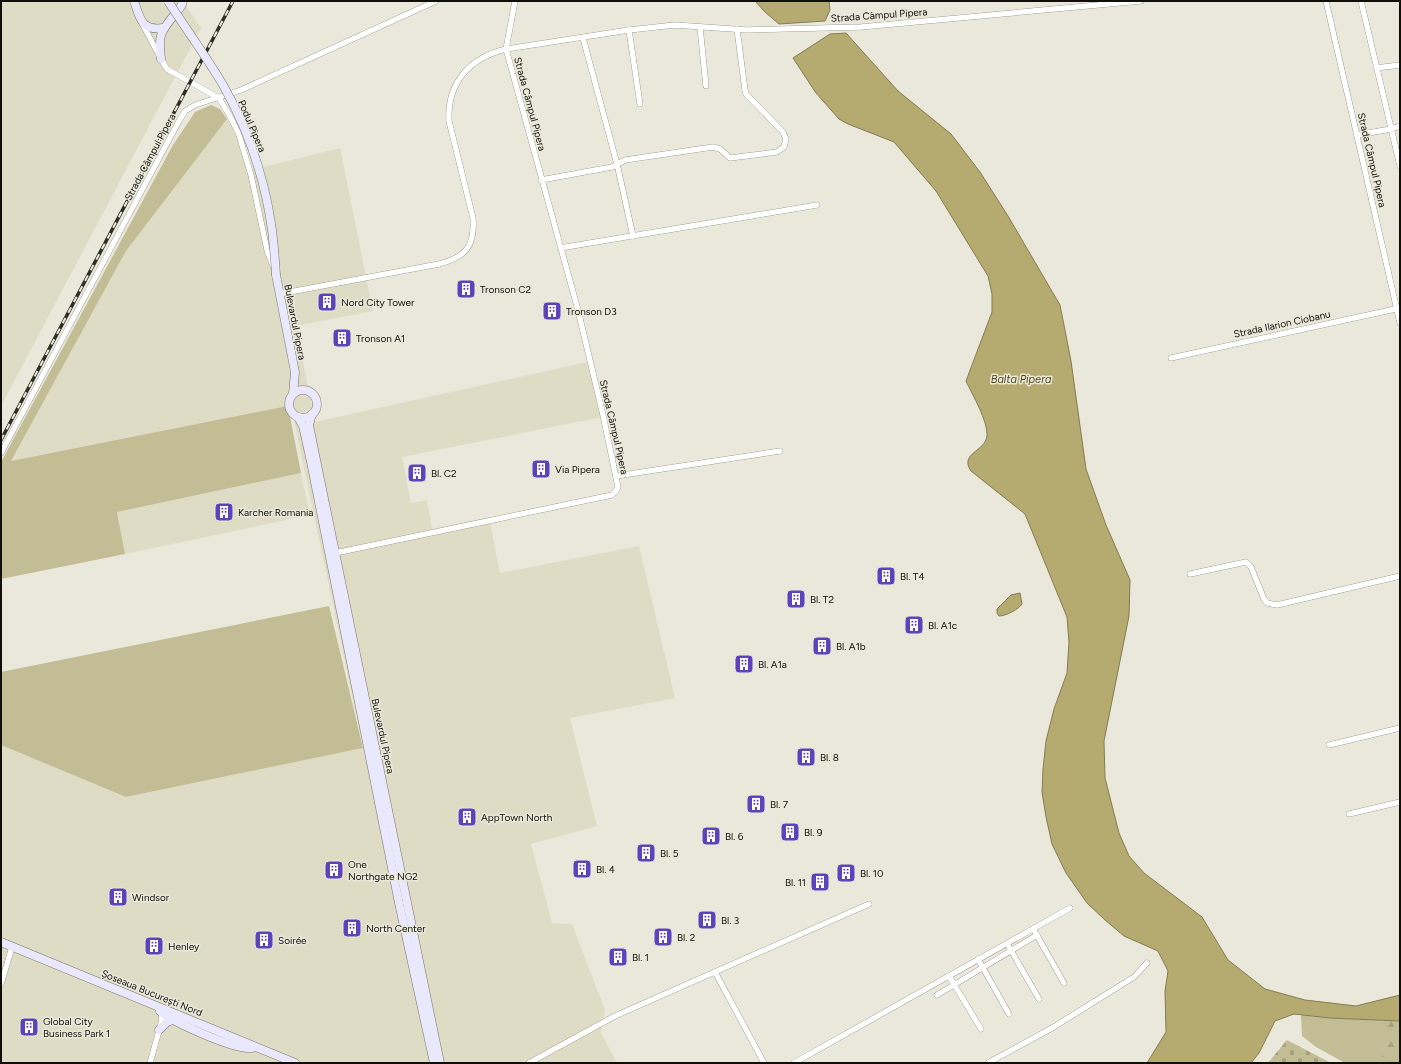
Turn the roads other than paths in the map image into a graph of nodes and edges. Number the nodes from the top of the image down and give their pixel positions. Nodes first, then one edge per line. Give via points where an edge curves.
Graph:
1 (134, 1) edge
2 (168, 1) edge
3 (183, 1) edge
4 (436, 1) edge
5 (514, 1) edge
6 (1141, 1) edge
7 (1326, 1) edge
8 (1361, 1) edge
9 (142, 23) junction
10 (700, 27) junction
11 (163, 28) junction
12 (737, 29) junction
13 (629, 30) junction
14 (583, 38) junction
15 (506, 49) junction
16 (161, 59) junction
17 (1400, 65) edge
18 (1376, 68) junction
19 (706, 86) dead end
20 (219, 98) junction
21 (640, 104) dead end
22 (1400, 126) edge
23 (1391, 129) junction
24 (1357, 135) junction
25 (617, 164) junction
26 (1400, 166) edge
27 (541, 180) junction
28 (817, 205) dead end
29 (633, 236) junction
30 (560, 248) junction
31 (276, 275) junction
32 (279, 294) junction
33 (1398, 309) edge
34 (1400, 323) edge
35 (1171, 358) dead end
36 (295, 372) junction
37 (304, 390) junction
38 (293, 394) junction
39 (312, 414) junction
40 (298, 417) junction
41 (780, 451) dead end
42 (1, 453) edge
43 (616, 476) junction
44 (335, 554) junction
45 (1190, 574) dead end
46 (1400, 576) edge
47 (1400, 728) edge
48 (1329, 745) dead end
49 (1400, 802) edge
50 (1349, 814) dead end
51 (869, 904) dead end
52 (1070, 908) dead end
53 (1033, 928) junction
54 (1037, 935) junction
55 (1, 942) edge
56 (1007, 943) junction
57 (12, 947) junction
58 (1011, 950) junction
59 (978, 960) junction
60 (1147, 963) dead end
61 (983, 967) junction
62 (715, 972) junction
63 (949, 976) junction
64 (1064, 983) dead end
65 (1, 984) edge
66 (954, 984) junction
67 (937, 994) dead end
68 (1039, 999) dead end
69 (160, 1010) junction
70 (1009, 1014) dead end
71 (172, 1019) junction
72 (189, 1019) junction
73 (981, 1029) dead end
74 (160, 1030) junction
75 (255, 1047) junction
76 (150, 1063) edge
77 (295, 1063) edge
78 (434, 1063) edge
79 (440, 1063) edge
80 (529, 1063) edge
81 (764, 1063) edge
82 (794, 1063) edge
83 (988, 1063) edge

1 - 9 main road
2 - 31 main road, Podul Pipera, bridge via 222,84 251,147 270,214
3 - 11 main road via 182,6
4 - 20 street, Strada Câmpul Pipera
5 - 15 street
6 - 12 street, Strada Câmpul Pipera via 861,27
7 - 24 street, Strada Câmpul Pipera
8 - 18 street
9 - 11 main road via 151,28
9 - 16 street
10 - 12 street, Strada Câmpul Pipera
10 - 13 street, Strada Câmpul Pipera via 675,25
10 - 19 street
11 - 16 main road via 159,45
12 - 25 street via 746,94 784,132 784,147 777,152 730,158 720,149 713,147 625,160
13 - 14 street, Strada Câmpul Pipera
13 - 21 street
14 - 15 street, Strada Câmpul Pipera
14 - 25 street
15 - 27 street, Strada Câmpul Pipera
15 - 32 street via 483,57 469,68 460,76 451,97 450,121 474,231 466,249 450,261 439,264
16 - 20 street via 167,69
17 - 18 street
18 - 23 street
20 - 31 street via 239,135 251,175 267,250
20 - 42 street, Strada Câmpul Pipera via 195,105 182,116
22 - 23 street
23 - 24 street
23 - 26 street
24 - 33 street, Strada Câmpul Pipera
25 - 27 street
25 - 29 street
27 - 30 street, Strada Câmpul Pipera
28 - 29 street
29 - 30 street
30 - 43 street, Strada Câmpul Pipera via 578,310
31 - 32 main road, Bulevardul Pipera
32 - 36 main road, Bulevardul Pipera
33 - 34 street, Strada Câmpul Pipera
33 - 35 street, Strada Ilarion Ciobanu
36 - 37 main road, Bulevardul Pipera
36 - 38 main road, Bulevardul Pipera
37 - 38 main road
37 - 39 main road via 311,393 315,400 316,407
38 - 40 main road via 289,401 290,409
39 - 40 main road via 305,418
39 - 44 main road, Bulevardul Pipera via 309,425
40 - 78 main road, Bulevardul Pipera via 303,426 311,462 399,903
41 - 43 street
43 - 44 street, Strada Câmpul Pipera via 618,487 612,495
44 - 79 main road, Bulevardul Pipera
45 - 46 street via 1246,562 1251,567 1264,599 1267,603 1277,605
47 - 48 street
49 - 50 street
51 - 62 street
52 - 53 street
53 - 54 street
53 - 56 street
54 - 58 street
54 - 64 street
55 - 57 main road, Șoseaua București Nord
56 - 58 street
56 - 59 street
57 - 65 street
57 - 69 main road, Șoseaua București Nord
58 - 61 street
58 - 68 street
59 - 61 street
59 - 63 street
60 - 83 street via 1128,981 1052,1028
61 - 66 street
61 - 70 street
62 - 80 street via 615,1016
62 - 81 street
63 - 66 street
63 - 82 street
66 - 67 street
66 - 73 street
69 - 71 main road
69 - 72 main road, Șoseaua București Nord
69 - 74 street
71 - 72 main road
71 - 74 main road
71 - 75 main road via 229,1044 245,1048
72 - 75 main road, Șoseaua București Nord
74 - 76 street
75 - 77 main road, Șoseaua București Nord

